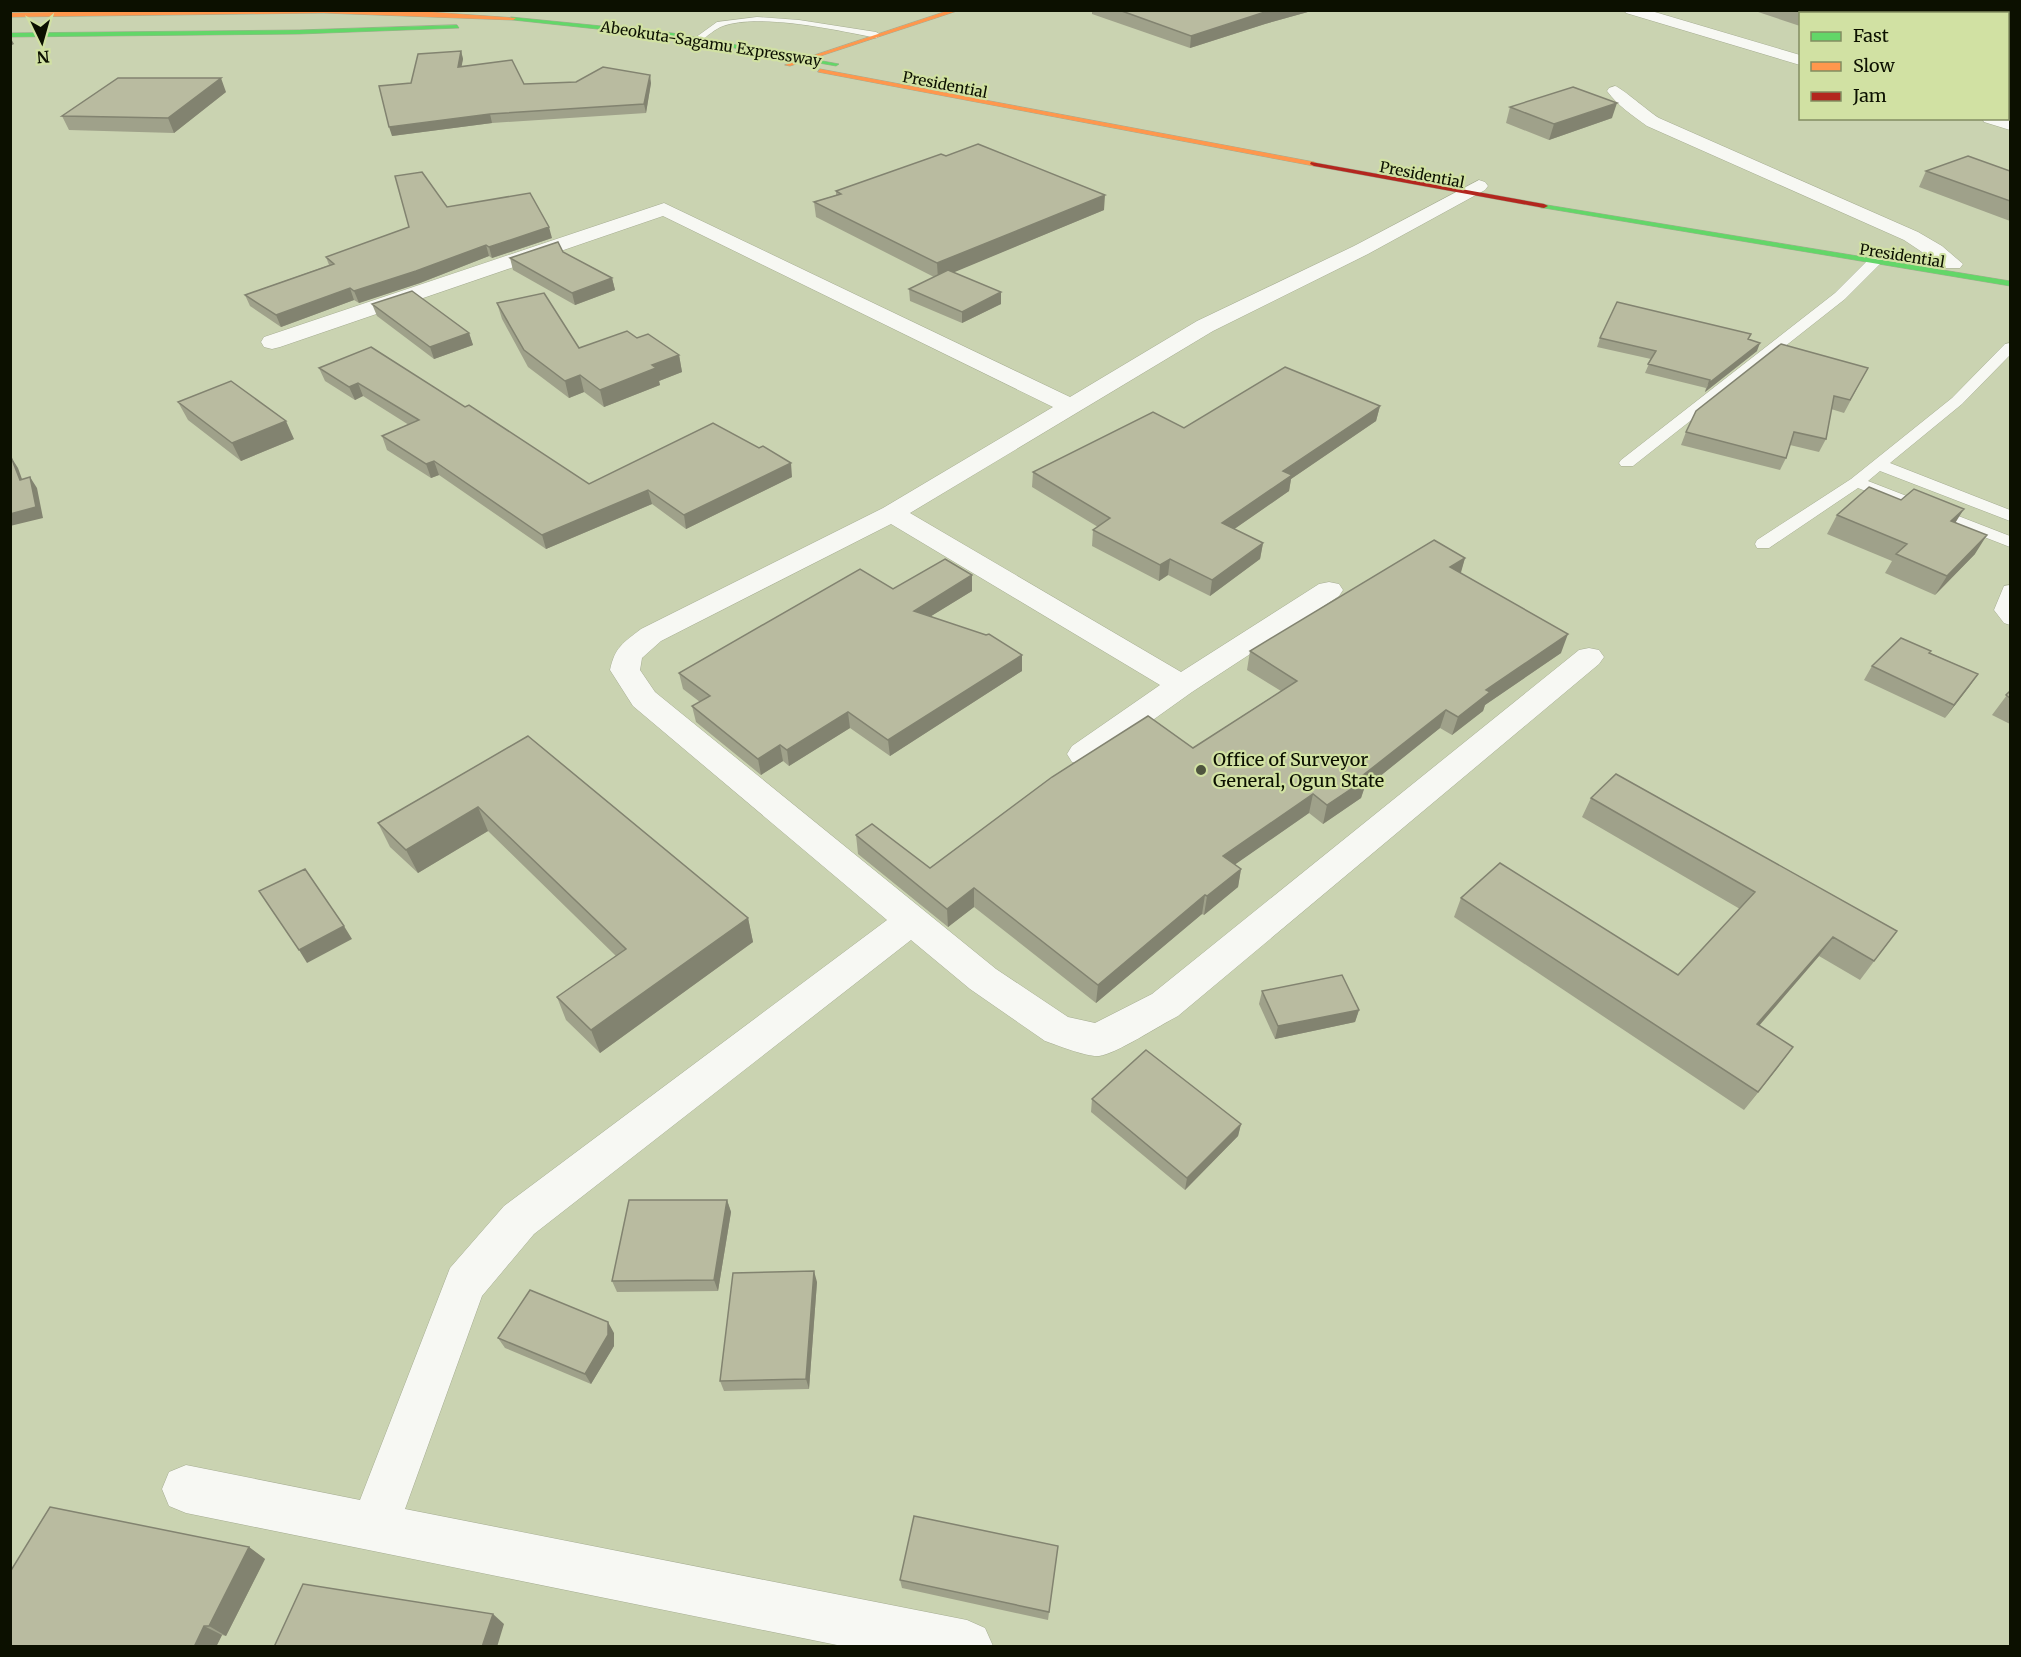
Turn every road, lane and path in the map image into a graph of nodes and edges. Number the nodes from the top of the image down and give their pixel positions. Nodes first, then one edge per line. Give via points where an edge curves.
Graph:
1 (394, 10) edge
2 (1631, 10) edge
3 (962, 13) edge
4 (10, 15) edge
5 (471, 17) junction
6 (10, 26) edge
7 (458, 27) junction
8 (10, 35) edge
9 (876, 36) junction
10 (697, 40) junction
11 (808, 58) junction
12 (1799, 60) edge
13 (837, 64) junction
14 (788, 65) junction
15 (820, 71) junction
16 (1615, 91) dead end
17 (1996, 120) edge
18 (2010, 125) edge
19 (1473, 189) junction
20 (1876, 260) junction
21 (1953, 264) junction
22 (2010, 274) edge
23 (2010, 284) edge
24 (272, 342) dead end
25 (2010, 347) edge
26 (1070, 406) junction
27 (1627, 463) dead end
28 (1877, 464) junction
29 (1857, 482) junction
30 (892, 513) junction
31 (2010, 516) edge
32 (2010, 542) edge
33 (1763, 544) dead end
34 (1329, 590) dead end
35 (2010, 590) edge
36 (2010, 619) edge
37 (1589, 657) dead end
38 (1181, 685) junction
39 (1083, 754) edge
40 (912, 920) junction
41 (186, 1489) dead end
42 (374, 1527) junction
43 (968, 1647) edge

1 - 5 main road
2 - 12 street
3 - 9 main road
3 - 13 main road
4 - 5 main road, Abeokuta-Sagamu Expressway via 314,13
5 - 10 main road, Abeokuta-Sagamu Expressway via 573,24
6 - 7 main road, Abeokuta-Sagamu Expressway
7 - 8 main road
7 - 14 main road, Abeokuta-Sagamu Expressway via 558,34
9 - 10 lane via 841,28 739,20 713,27
9 - 11 main road
10 - 11 main road, Abeokuta-Sagamu Expressway
11 - 13 main road, Abeokuta-Sagamu Expressway
11 - 14 main road
13 - 15 main road
13 - 19 main road, Presidential
14 - 15 main road, Abeokuta-Sagamu Expressway
15 - 19 main road, Abeokuta-Sagamu Expressway
16 - 21 street via 1653,122 1911,236
17 - 18 street
19 - 20 main road
19 - 21 main road, Presidential
19 - 26 street via 1361,250 1205,326
20 - 23 main road
20 - 27 lane via 1840,296
21 - 22 main road, Presidential
24 - 26 street via 664,209
25 - 28 lane via 1957,400
26 - 30 street
28 - 29 lane
28 - 31 lane
29 - 32 lane
29 - 33 lane
30 - 38 street
30 - 40 street via 651,635 628,654 625,670 645,699
34 - 38 street
35 - 36 lane via 2003,610
37 - 40 street via 1165,1005 1098,1040 1058,1030 983,979
38 - 39 street
40 - 42 street via 519,1220 465,1283
41 - 42 street
42 - 43 street

